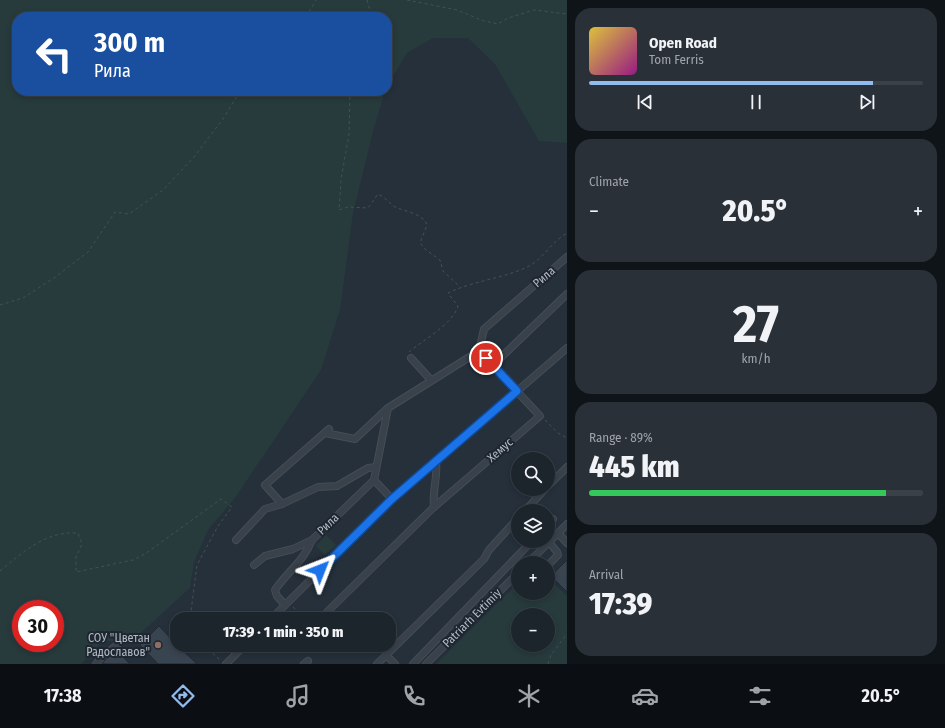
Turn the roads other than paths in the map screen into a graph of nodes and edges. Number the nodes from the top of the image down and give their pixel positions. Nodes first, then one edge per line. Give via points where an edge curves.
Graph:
1 (567, 257) edge
2 (567, 294) edge
3 (567, 348) edge
4 (479, 351) junction
5 (411, 358) road end
6 (493, 365) junction
7 (431, 380) junction
8 (517, 391) junction
9 (388, 408) junction
10 (436, 461) junction
11 (376, 467) junction
12 (567, 467) edge
13 (555, 479) edge
14 (374, 480) junction
15 (539, 496) edge
16 (392, 499) junction
17 (282, 504) junction
18 (531, 504) edge
19 (434, 507) junction
20 (567, 524) edge
21 (511, 526) edge
22 (558, 533) junction
23 (555, 536) edge
24 (236, 540) dead end
25 (312, 540) junction
26 (567, 543) edge
27 (525, 548) edge
28 (543, 548) edge
29 (554, 548) edge
30 (535, 556) edge
31 (555, 558) edge
32 (254, 565) dead end
33 (511, 580) edge
34 (287, 604) junction
35 (278, 612) edge
36 (327, 612) edge
37 (118, 644) dead end
38 (238, 652) edge
39 (386, 655) junction
40 (96, 664) edge
41 (225, 664) edge
42 (377, 664) edge
43 (395, 664) edge
44 (413, 664) edge
45 (426, 664) edge

1 - 4 street, Рила via 484,329
2 - 6 street
3 - 8 street
4 - 6 street
4 - 7 street
5 - 7 street
6 - 8 street
7 - 9 street
8 - 10 street
8 - 19 street, Хемус via 540,416
9 - 11 street
9 - 17 street via 355,439 327,431 265,485
10 - 16 street
10 - 19 street via 438,474 433,494
11 - 14 street
11 - 17 street via 368,468 337,486 318,487
12 - 13 street
14 - 16 street
14 - 25 street, Рила
15 - 18 street
16 - 34 street
17 - 24 street via 265,509
19 - 36 street, Хемус
20 - 22 street
21 - 39 street via 484,559
22 - 23 street
22 - 26 street
25 - 32 street, Рила via 292,549 265,556
25 - 34 street via 302,559 275,590 277,596
27 - 44 street
28 - 30 street
29 - 31 street via 558,555
33 - 45 street, Patriarh Evtimiy
34 - 35 street
37 - 40 street
38 - 41 street
39 - 42 street
39 - 43 street

